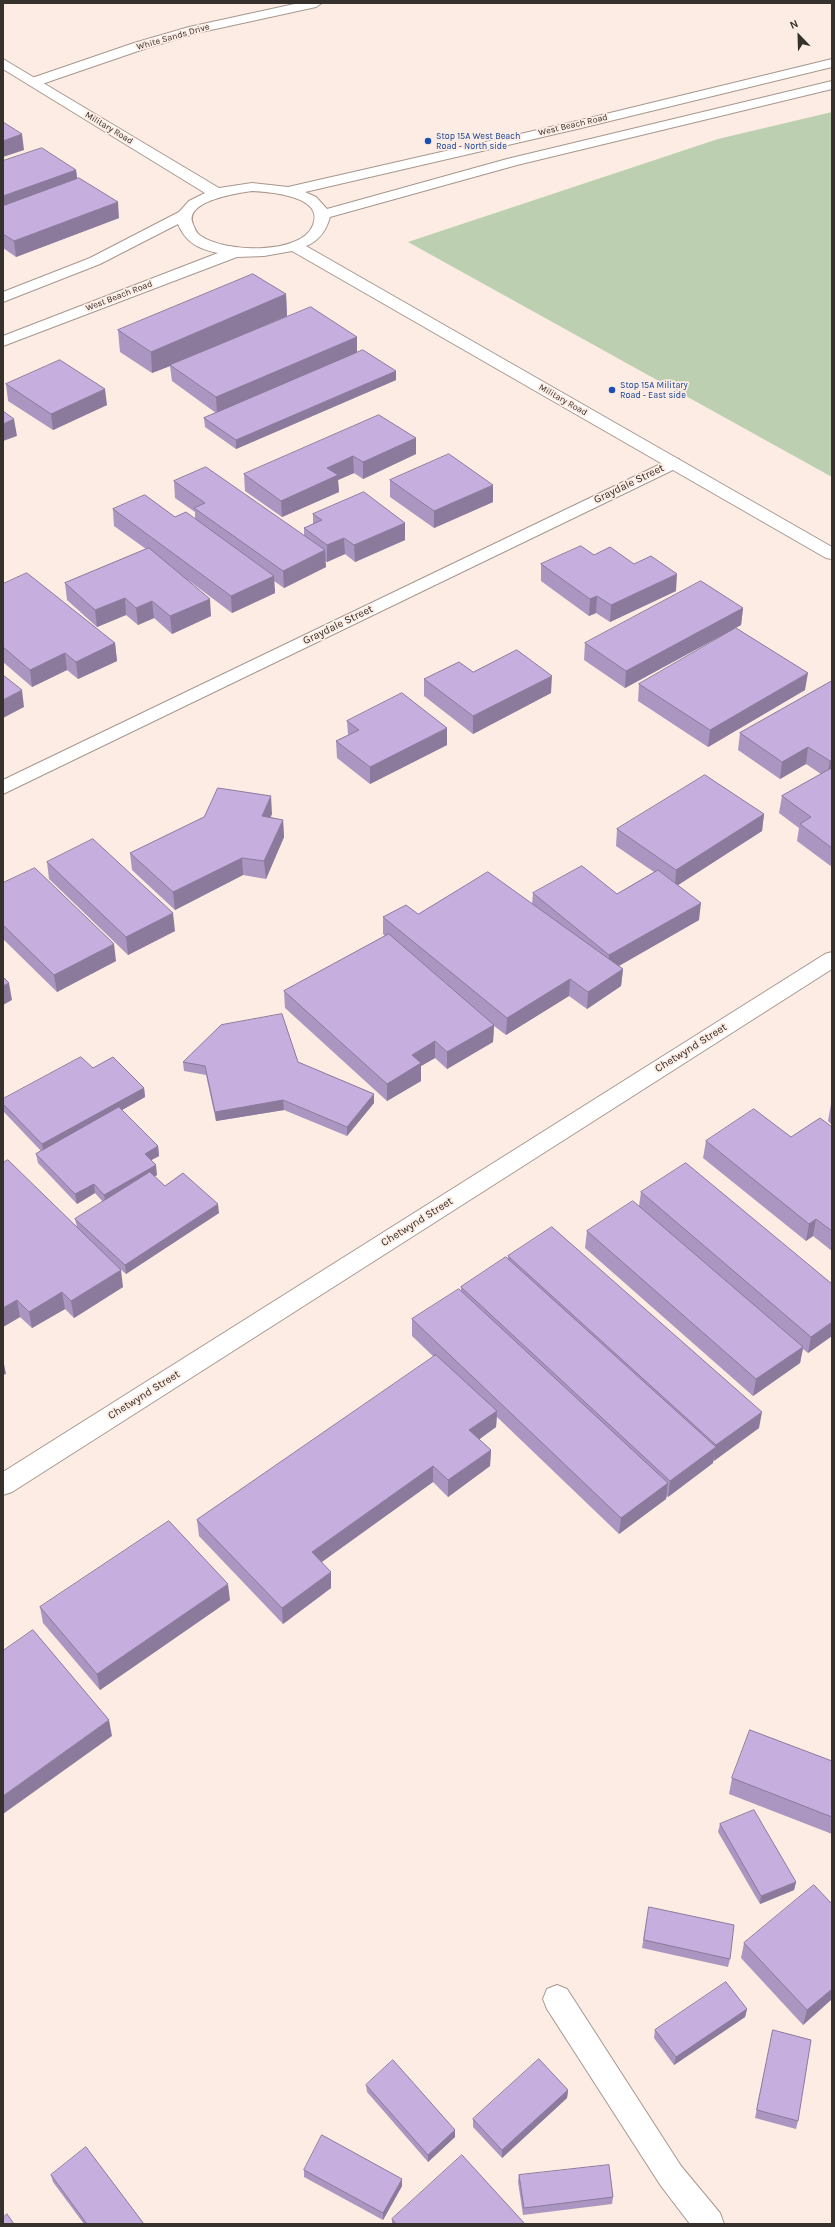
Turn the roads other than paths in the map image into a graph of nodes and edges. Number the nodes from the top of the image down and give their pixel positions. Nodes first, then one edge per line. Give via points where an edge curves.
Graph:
1 (316, 3) edge
2 (832, 62) edge
3 (3, 63) edge
4 (34, 82) junction
5 (832, 85) edge
6 (290, 191) junction
7 (216, 193) junction
8 (186, 214) junction
9 (322, 216) junction
10 (294, 246) junction
11 (235, 252) junction
12 (3, 297) edge
13 (3, 341) edge
14 (673, 463) junction
15 (832, 554) edge
16 (3, 788) edge
17 (832, 959) edge
18 (3, 1485) edge
19 (557, 1999) dead end
20 (709, 2224) edge

1 - 4 street, White Sands Drive via 194,30
2 - 6 street, West Beach Road via 577,125
3 - 4 street, Military Road
4 - 7 street, Military Road
5 - 9 street, West Beach Road via 555,151 411,188
6 - 7 street via 252,186
6 - 9 street via 306,197 317,206
7 - 8 street via 192,206
8 - 11 street via 185,224 190,234 200,242 216,249
8 - 12 street via 96,261
9 - 10 street via 320,227 310,237
10 - 11 street via 255,253
10 - 14 street, Military Road
11 - 13 street, West Beach Road
14 - 15 street, Military Road
14 - 16 street, Graydale Street
17 - 18 street, Chetwynd Street
19 - 20 lane via 671,2176

